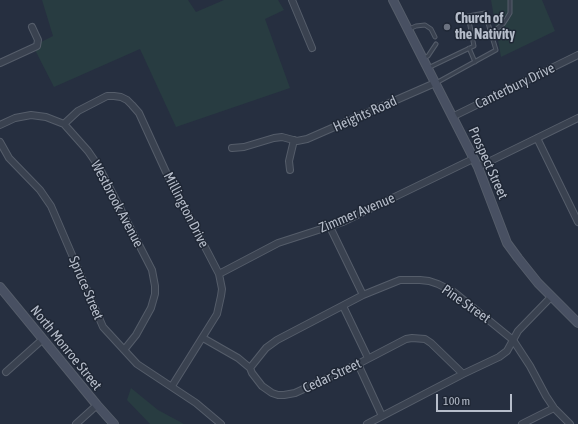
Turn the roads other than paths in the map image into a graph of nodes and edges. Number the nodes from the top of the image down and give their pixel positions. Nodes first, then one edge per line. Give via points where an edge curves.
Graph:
1 (292, 0) edge
2 (393, 0) edge
3 (510, 0) edge
4 (32, 27) dead end
5 (408, 29) junction
6 (491, 33) junction
7 (435, 37) dead end
8 (436, 44) dead end
9 (312, 48) dead end
10 (469, 48) junction
11 (578, 55) edge
12 (422, 59) junction
13 (0, 62) edge
14 (475, 62) junction
15 (427, 68) junction
16 (435, 83) junction
17 (452, 117) junction
18 (578, 118) edge
19 (64, 124) junction
20 (0, 125) edge
21 (537, 138) junction
22 (294, 140) junction
23 (0, 142) edge
24 (232, 148) dead end
25 (473, 159) junction
26 (478, 168) junction
27 (290, 170) dead end
28 (578, 222) edge
29 (330, 227) junction
30 (219, 274) junction
31 (1, 289) edge
32 (364, 295) junction
33 (551, 297) junction
34 (343, 306) junction
35 (578, 323) edge
36 (203, 338) junction
37 (43, 339) junction
38 (513, 340) junction
39 (124, 350) junction
40 (368, 358) junction
41 (358, 364) junction
42 (250, 368) junction
43 (6, 372) dead end
44 (463, 374) junction
45 (172, 386) junction
46 (97, 405) junction
47 (554, 408) junction
48 (382, 416) junction
49 (76, 424) edge
50 (114, 424) edge
51 (221, 424) edge
52 (367, 424) edge
53 (522, 424) edge
54 (570, 424) edge

1 - 9 street
2 - 5 main road, Prospect Street
3 - 6 lane via 510,13 503,24
4 - 13 street via 38,40 37,46
5 - 7 lane via 425,25 431,29
5 - 12 main road, Prospect Street
6 - 10 lane via 485,13 468,16 474,46
6 - 14 lane via 496,50
8 - 12 lane via 428,56
10 - 14 lane
10 - 15 lane
11 - 17 street, Canterbury Drive
12 - 15 main road, Prospect Street
14 - 16 lane
15 - 16 main road, Prospect Street
16 - 17 main road, Prospect Street
16 - 22 street, Heights Road via 306,139
17 - 25 main road, Prospect Street
18 - 21 street
19 - 20 street, Westbrook Avenue via 46,117 31,115 15,118
19 - 30 street, Millington Drive via 78,111 107,96 127,100 139,114
19 - 39 street, Westbrook Avenue via 99,167 152,270 155,294 151,308
21 - 26 street
21 - 28 street
22 - 24 street, Heights Road via 274,138
22 - 27 street via 289,161
23 - 39 street, Spruce Street via 9,158 51,206 98,318
25 - 26 main road, Prospect Street
25 - 29 street, Zimmer Avenue
26 - 33 main road, Prospect Street via 508,243
29 - 30 street, Zimmer Avenue via 278,243
29 - 32 street
30 - 36 street, Millington Drive via 222,289 220,303 217,314
31 - 37 main road, North Monroe Street
32 - 34 street, Pine Street
32 - 38 street, Pine Street via 400,280 420,280 438,284 454,292
33 - 35 main road, Prospect Street
33 - 38 street via 518,331
34 - 40 street
34 - 42 street, Pine Street via 277,340 266,348
36 - 42 street, Cedar Street
36 - 45 street, Millington Drive
37 - 43 street
37 - 46 main road, North Monroe Street
38 - 44 street via 508,351
38 - 47 street, Pine Street
39 - 45 street, Spruce Street via 137,364
40 - 41 street, Cedar Street
40 - 44 street, Cedar Street via 406,339 417,337 431,343
41 - 42 street, Cedar Street via 295,393 284,395 267,390
41 - 48 street
44 - 48 street
45 - 51 street, Spruce Street
46 - 49 street
46 - 50 main road, North Monroe Street
47 - 53 street
47 - 54 street, Pine Street
48 - 52 street

